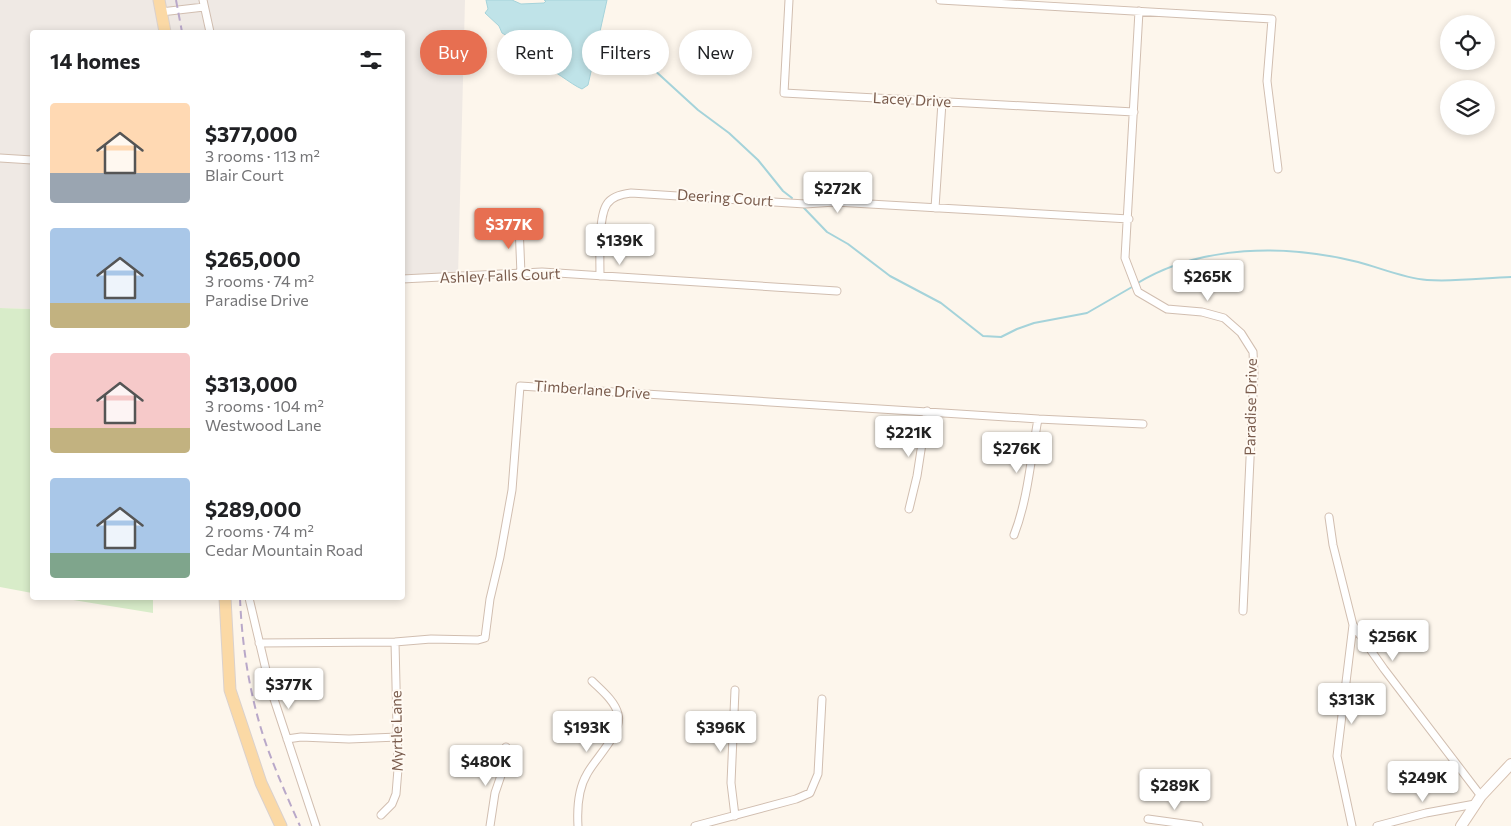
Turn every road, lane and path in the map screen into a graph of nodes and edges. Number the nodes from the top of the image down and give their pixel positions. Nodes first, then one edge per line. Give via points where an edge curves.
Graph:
1 (789, 0) edge
2 (940, 0) edge
3 (203, 4) edge
4 (160, 6) edge
5 (1139, 11) junction
6 (165, 30) edge
7 (210, 30) edge
8 (942, 102) junction
9 (1134, 112) junction
10 (0, 158) edge
11 (30, 160) edge
12 (1278, 170) dead end
13 (935, 208) junction
14 (1129, 219) junction
15 (519, 225) dead end
16 (521, 274) junction
17 (600, 276) junction
18 (405, 279) edge
19 (837, 291) dead end
20 (927, 411) junction
21 (1038, 419) junction
22 (1143, 424) dead end
23 (909, 509) dead end
24 (1330, 517) dead end
25 (1014, 535) dead end
26 (225, 600) edge
27 (250, 600) edge
28 (1243, 612) dead end
29 (1353, 625) junction
30 (395, 642) junction
31 (259, 643) junction
32 (592, 681) dead end
33 (735, 690) dead end
34 (822, 699) dead end
35 (398, 737) junction
36 (287, 738) junction
37 (506, 747) dead end
38 (1511, 764) edge
39 (1478, 800) junction
40 (381, 815) dead end
41 (735, 816) junction
42 (1148, 818) dead end
43 (281, 826) edge
44 (316, 826) edge
45 (490, 826) edge
46 (578, 826) edge
47 (695, 826) edge
48 (1199, 826) edge
49 (1352, 826) edge
50 (1377, 826) edge
51 (1461, 826) edge

1 - 8 street, Lacey Drive via 784,93
2 - 5 street
3 - 4 street
3 - 7 street
4 - 6 main road
5 - 9 street, Paradise Drive
5 - 12 street via 1272,19 1267,81
8 - 9 street, Lacey Drive
8 - 13 street
9 - 14 street, Paradise Drive
10 - 11 street
13 - 14 street, Deering Court
13 - 17 street, Deering Court via 619,194 607,203 602,214
14 - 28 street, Paradise Drive via 1125,258 1138,292 1167,309 1224,318 1241,334 1253,352
15 - 16 street
16 - 17 street, Ashley Falls Court via 542,272
16 - 18 street, Ashley Falls Court
17 - 19 street, Ashley Falls Court
20 - 21 street, Timberlane Drive
20 - 23 street
20 - 30 street, Timberlane Drive via 520,386 512,490 485,638
21 - 22 street, Timberlane Drive
21 - 25 street via 1022,516
24 - 29 street via 1333,545
26 - 43 main road via 230,690 261,783
27 - 31 street
29 - 39 street
29 - 49 street via 1337,756
30 - 31 street, Timberlane Drive
30 - 35 street, Myrtle Lane
31 - 36 street
32 - 46 street via 611,701 618,714 618,728 587,774 580,792
33 - 41 street via 731,783
34 - 41 street via 818,774 810,792
35 - 36 street
35 - 40 street, Myrtle Lane via 396,794 392,804
36 - 44 street
37 - 45 street via 507,758
38 - 39 street
39 - 50 street
39 - 51 street
41 - 47 street
42 - 48 street

